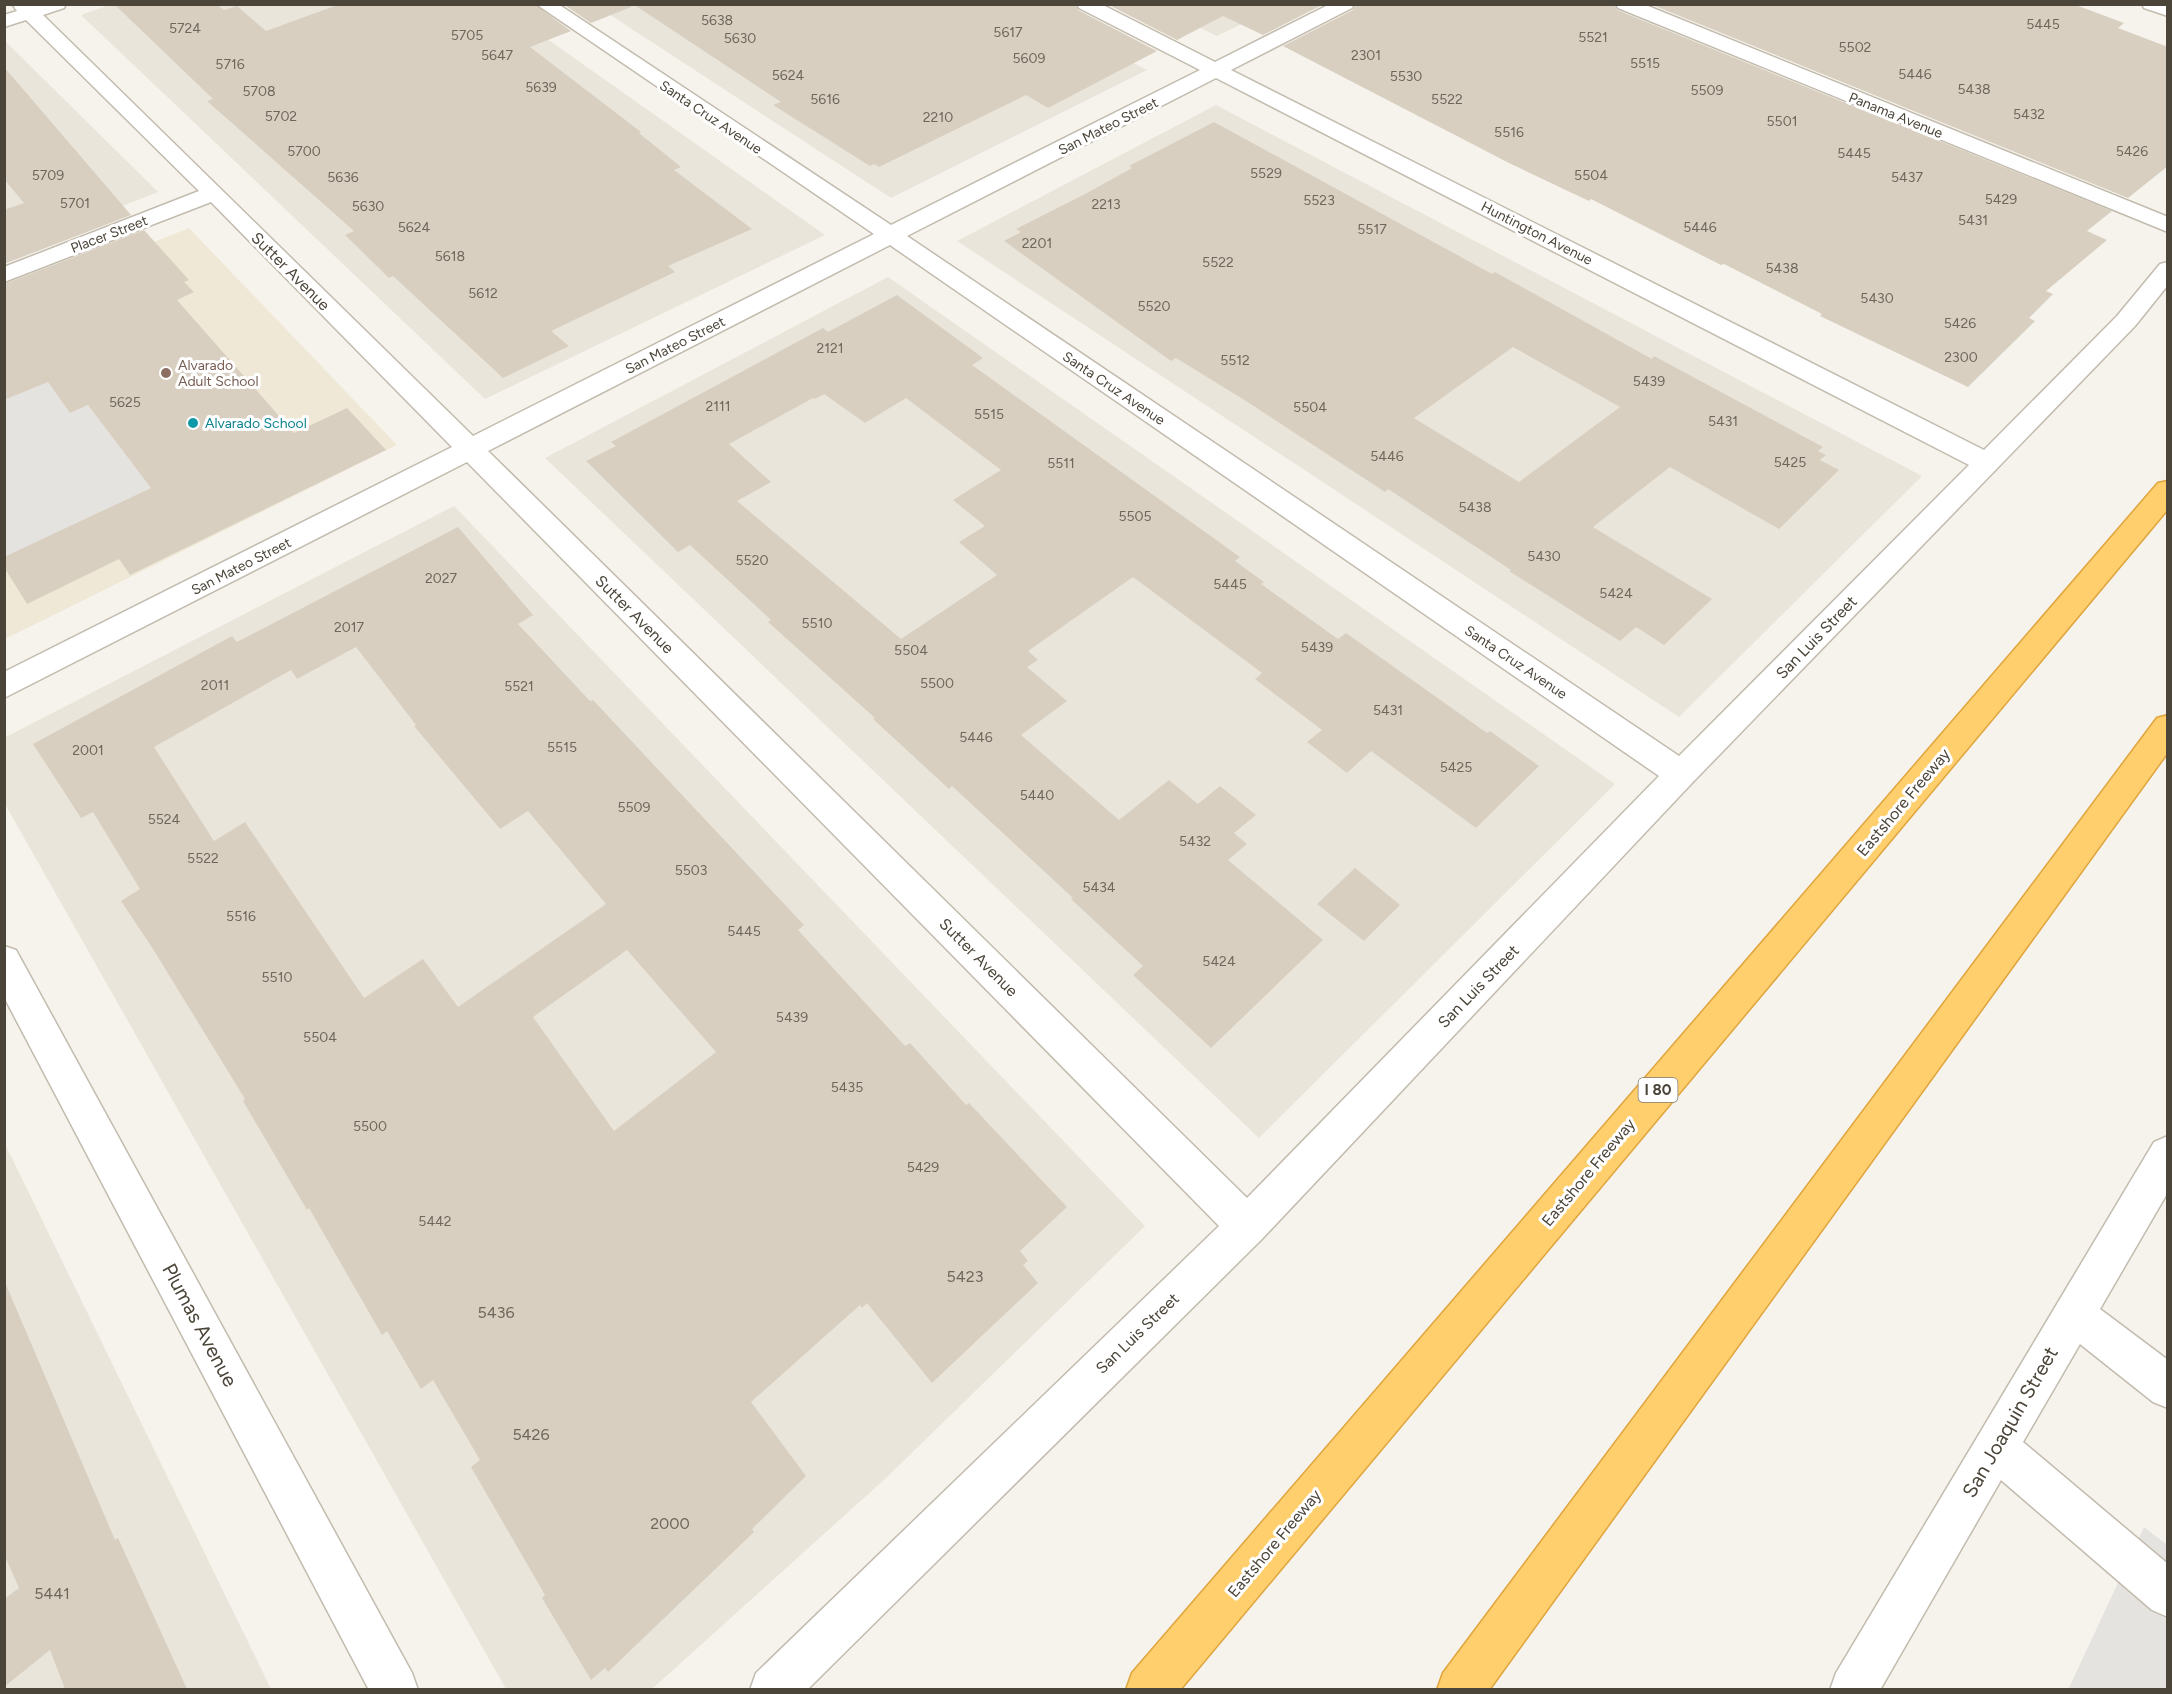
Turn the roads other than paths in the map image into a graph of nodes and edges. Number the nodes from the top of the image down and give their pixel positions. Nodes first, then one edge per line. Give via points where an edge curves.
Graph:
1 (57, 4) edge
2 (545, 4) edge
3 (1086, 4) edge
4 (1345, 4) edge
5 (1625, 4) edge
6 (2151, 4) edge
7 (2168, 10) edge
8 (18, 13) edge
9 (1217, 71) junction
10 (214, 193) junction
11 (2168, 225) edge
12 (890, 235) junction
13 (2168, 269) edge
14 (4, 275) edge
15 (470, 450) junction
16 (1988, 463) junction
17 (2168, 490) edge
18 (4, 686) edge
19 (2168, 727) edge
20 (1682, 774) junction
21 (4, 961) edge
22 (2168, 1155) edge
23 (1247, 1226) junction
24 (2074, 1314) junction
25 (2168, 1387) edge
26 (1996, 1448) junction
27 (2168, 1594) edge
28 (395, 1689) edge
29 (773, 1689) edge
30 (1149, 1689) edge
31 (1460, 1689) edge
32 (1853, 1689) edge

1 - 8 street
2 - 12 street, Santa Cruz Avenue
3 - 9 street, Huntington Avenue
4 - 9 street, San Mateo Street
5 - 11 street, Panama Avenue
6 - 7 street
8 - 10 street, Sutter Avenue
9 - 12 street, San Mateo Street
9 - 16 street, Huntington Avenue
10 - 14 street, Placer Street
10 - 15 street, Sutter Avenue
12 - 15 street, San Mateo Street
12 - 20 street, Santa Cruz Avenue
13 - 16 street, San Luis Street via 2126,321
15 - 18 street, San Mateo Street
15 - 23 street, Sutter Avenue
16 - 20 street, San Luis Street
17 - 30 highway, Eastshore Freeway / I 80
19 - 31 highway
20 - 23 street, San Luis Street
21 - 28 street, Plumas Avenue
22 - 24 street, San Joaquin Street
23 - 29 street, San Luis Street
24 - 25 street
24 - 26 street, San Joaquin Street
26 - 27 street
26 - 32 street, San Joaquin Street

